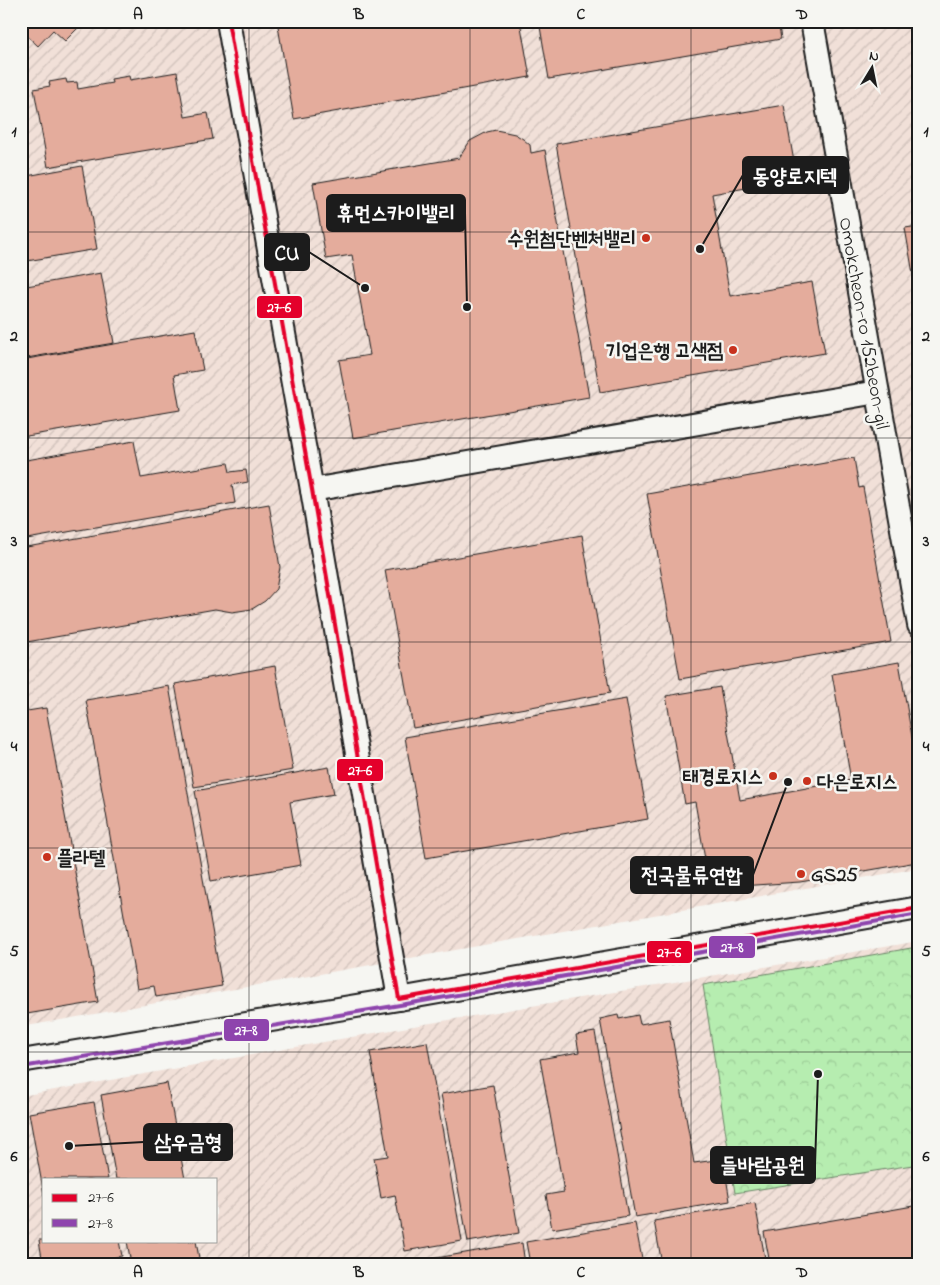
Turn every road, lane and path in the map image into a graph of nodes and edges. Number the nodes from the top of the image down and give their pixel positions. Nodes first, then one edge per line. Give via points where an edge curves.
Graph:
1 (228, 21) edge
2 (812, 21) edge
3 (877, 392) junction
4 (312, 490) junction
5 (919, 625) edge
6 (919, 908) edge
7 (399, 999) junction
8 (21, 1061) edge

1 - 4 street
2 - 3 street, Omokcheon-ro 152beon-gil
3 - 4 street
3 - 5 street, Omokcheon-ro 152beon-gil
4 - 7 street
6 - 7 street
7 - 8 street

